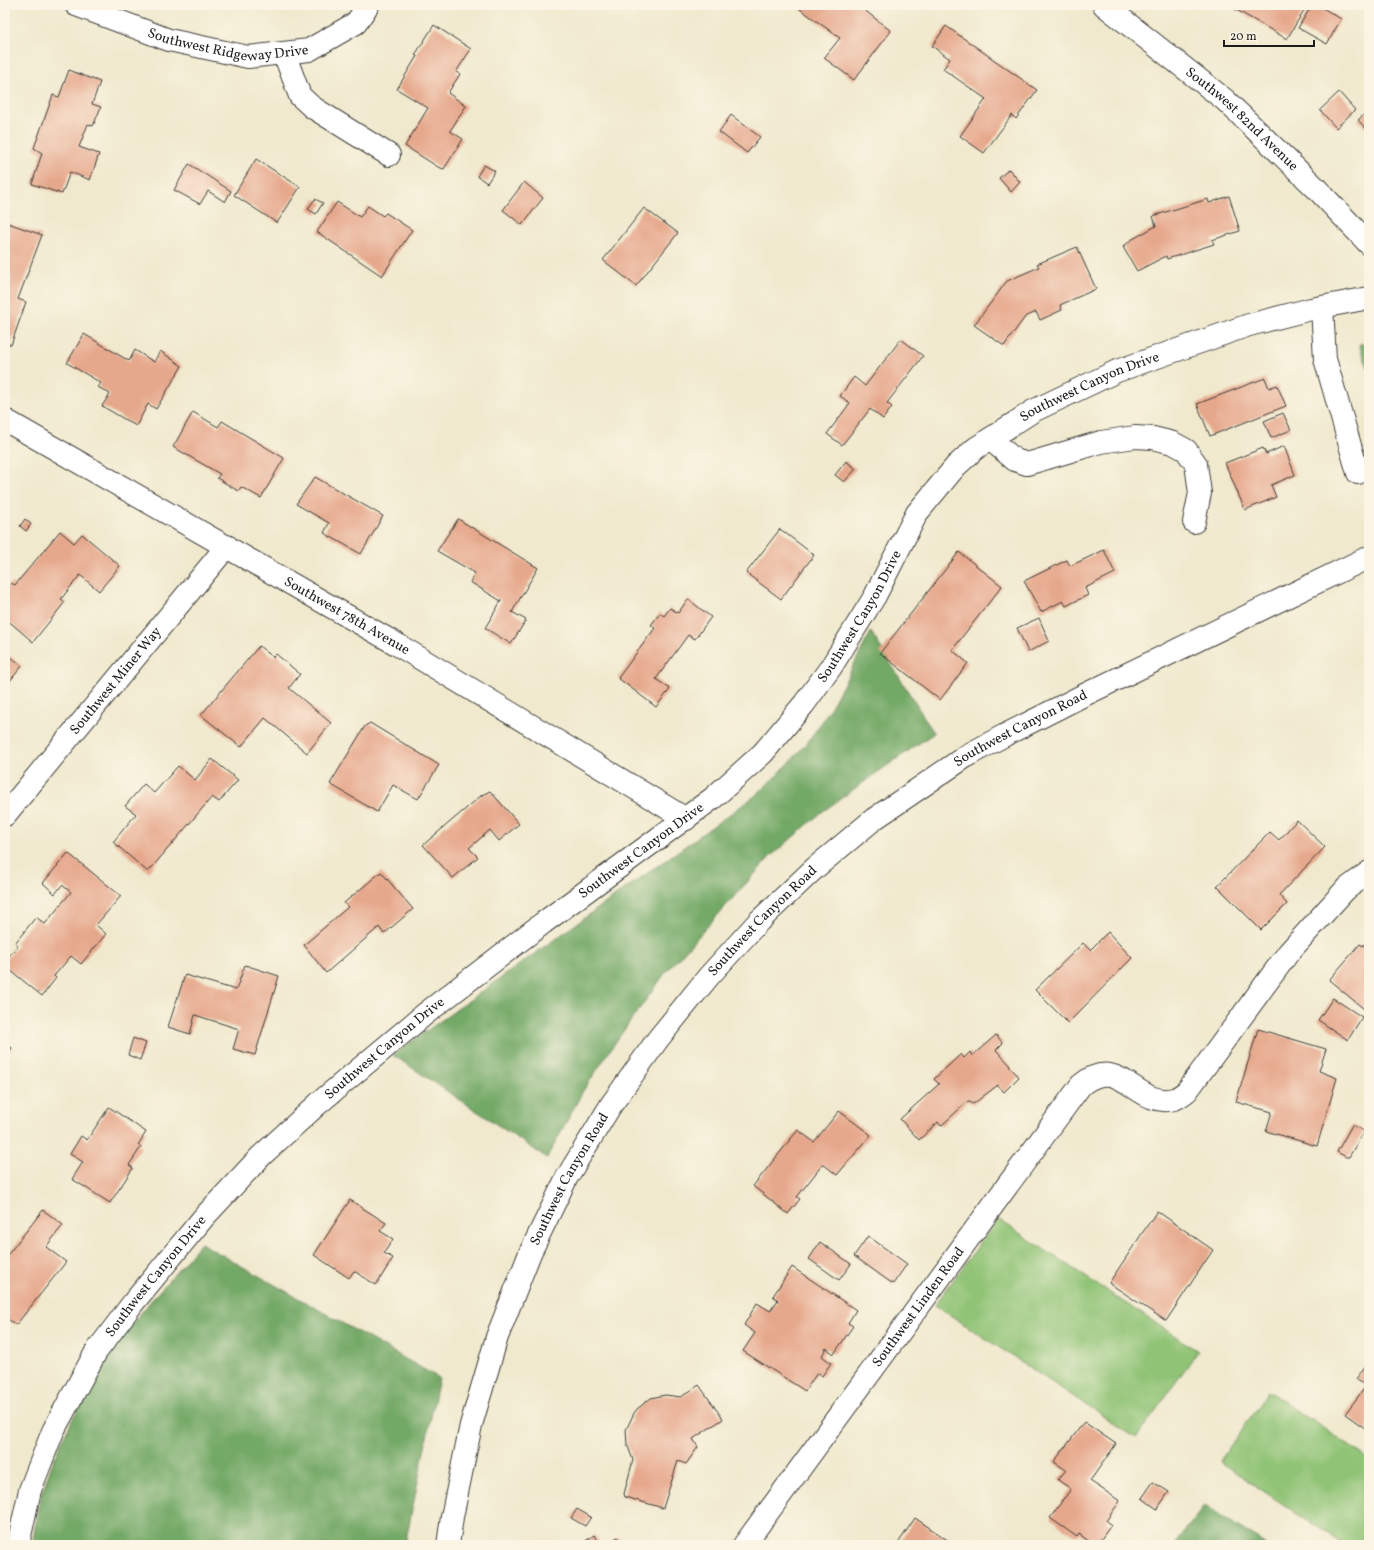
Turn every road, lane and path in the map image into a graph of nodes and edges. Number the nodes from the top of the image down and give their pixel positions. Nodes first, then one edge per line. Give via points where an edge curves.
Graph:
1 (76, 5) edge
2 (368, 5) edge
3 (1104, 5) edge
4 (284, 53) junction
5 (389, 155) dead end
6 (1369, 244) edge
7 (1369, 298) edge
8 (1322, 307) junction
9 (5, 420) edge
10 (990, 439) junction
11 (1358, 473) dead end
12 (1194, 522) dead end
13 (227, 546) junction
14 (1369, 557) edge
15 (5, 815) edge
16 (686, 819) junction
17 (1369, 872) edge
18 (18, 1545) edge
19 (448, 1545) edge
20 (744, 1545) edge

1 - 4 street, Southwest Ridgeway Drive via 169,40 248,57
2 - 4 street, Southwest Ridgeway Drive via 356,23 309,50
3 - 6 street, Southwest 82nd Avenue via 1225,100 1316,188
4 - 5 street via 300,96 312,108
7 - 8 street, Southwest Canyon Drive
8 - 10 street, Southwest Canyon Drive via 1249,325 1117,371 1033,411
8 - 11 street via 1325,359
9 - 13 street, Southwest 78th Avenue
10 - 12 street via 1014,460 1027,464 1101,442 1135,437 1173,443 1186,450 1196,464 1200,493
10 - 16 street, Southwest Canyon Drive via 956,466 917,514 875,596 831,667 804,704 763,753
13 - 15 street, Southwest Miner Way
13 - 16 street, Southwest 78th Avenue via 398,645
14 - 19 street, Southwest Canyon Road via 1080,697 968,755 874,819 815,868 759,921 658,1038 611,1105 564,1184 530,1253 497,1337 470,1425
16 - 18 street, Southwest Canyon Drive via 543,923 419,1019 313,1108 204,1216 96,1352 53,1430 30,1490
17 - 20 street, Southwest Linden Road via 1345,890 1290,952 1187,1091 1175,1099 1154,1099 1107,1074 1098,1074 1081,1085

